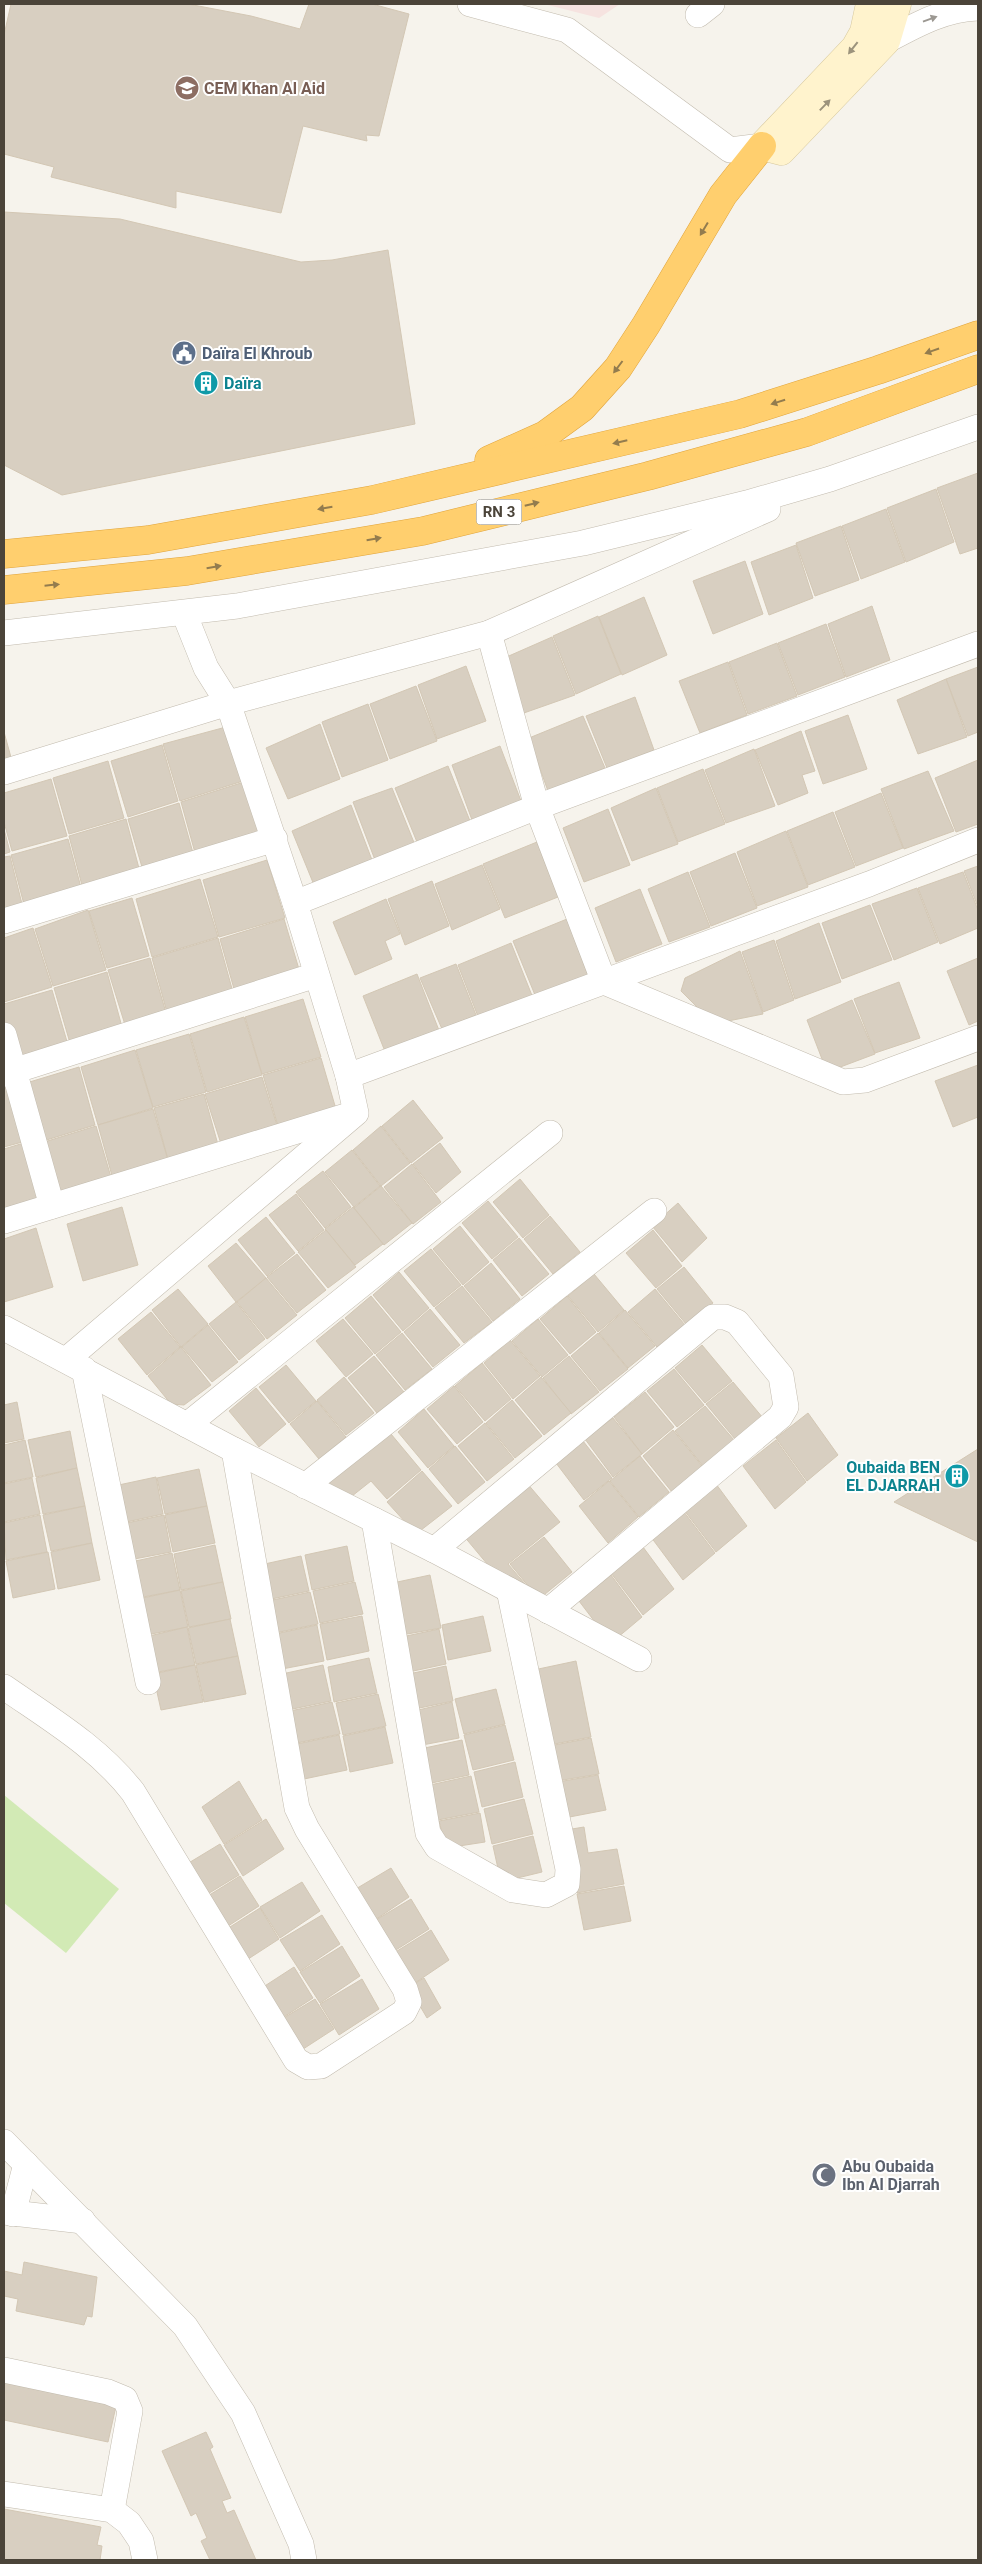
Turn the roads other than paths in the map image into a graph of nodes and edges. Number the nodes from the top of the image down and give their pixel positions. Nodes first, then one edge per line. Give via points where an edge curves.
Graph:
1 (470, 4) edge
2 (978, 8) edge
3 (881, 12) edge
4 (762, 146) junction
5 (730, 150) junction
6 (723, 195) junction
7 (978, 335) edge
8 (978, 369) edge
9 (978, 427) edge
10 (830, 479) junction
11 (432, 485) junction
12 (7, 549) edge
13 (4, 590) edge
14 (184, 613) junction
15 (4, 633) edge
16 (489, 633) junction
17 (978, 644) edge
18 (228, 703) junction
19 (4, 772) edge
20 (537, 808) junction
21 (275, 840) junction
22 (978, 840) edge
23 (295, 902) junction
24 (4, 921) edge
25 (316, 975) junction
26 (604, 982) junction
27 (4, 1035) edge
28 (978, 1038) edge
29 (9, 1073) edge
30 (348, 1076) junction
31 (356, 1113) junction
32 (550, 1133) dead end
33 (52, 1206) junction
34 (654, 1211) dead end
35 (4, 1221) edge
36 (4, 1328) edge
37 (75, 1365) junction
38 (187, 1425) junction
39 (234, 1450) junction
40 (305, 1486) junction
41 (374, 1520) junction
42 (434, 1550) junction
43 (509, 1590) junction
44 (548, 1611) junction
45 (639, 1659) dead end
46 (148, 1682) dead end
47 (4, 1687) edge
48 (4, 2142) edge
49 (26, 2164) junction
50 (8, 2213) edge
51 (83, 2221) junction
52 (4, 2370) edge
53 (4, 2494) edge
54 (112, 2510) junction
55 (144, 2560) edge
56 (304, 2560) edge

1 - 5 street via 567,30
3 -> 2 street via 926,20 949,12
3 -> 4 main road via 855,48
4 -> 3 main road via 782,151
4 - 5 street
4 - 6 highway
5 - 6 street
6 -> 11 highway via 618,368 582,408 545,434
7 -> 11 highway, RN 3 via 740,414
13 -> 8 highway, RN 3 via 187,571 423,531 648,476 807,432
9 - 10 street
10 - 14 street via 583,543 275,600
10 - 16 street
11 -> 12 highway, RN 3 via 372,500 148,540
14 - 15 street
14 - 18 street via 206,668
16 - 18 street
16 - 20 street
17 - 20 street
18 - 19 street
18 - 21 street
20 - 23 street
20 - 26 street
21 - 23 street
21 - 24 street
22 - 26 street
23 - 25 street
25 - 29 street
25 - 30 street
26 - 28 street via 843,1082 865,1080
26 - 30 street
27 - 29 street
29 - 33 street
30 - 31 street
31 - 33 street
31 - 37 street
32 - 38 street
33 - 35 street
34 - 40 street
36 - 37 street
37 - 38 street
37 - 46 street
38 - 39 street
39 - 40 street
39 - 47 street via 297,1808 405,1989 408,2002 404,2012 321,2066 308,2067 296,2060 133,1792 115,1769 90,1747
40 - 41 street
41 - 42 street
41 - 43 street via 428,1833 437,1847 513,1890 546,1896 567,1884 568,1868
42 - 43 street
42 - 44 street via 713,1317 737,1322 781,1376 786,1407 780,1417
43 - 44 street
44 - 45 street
48 - 49 street
49 - 50 street
49 - 51 street
50 - 51 street
51 - 56 street via 186,2326 243,2413 301,2544
52 - 54 street via 108,2392 125,2400 130,2411
53 - 54 street
54 - 55 street via 129,2523 142,2541

